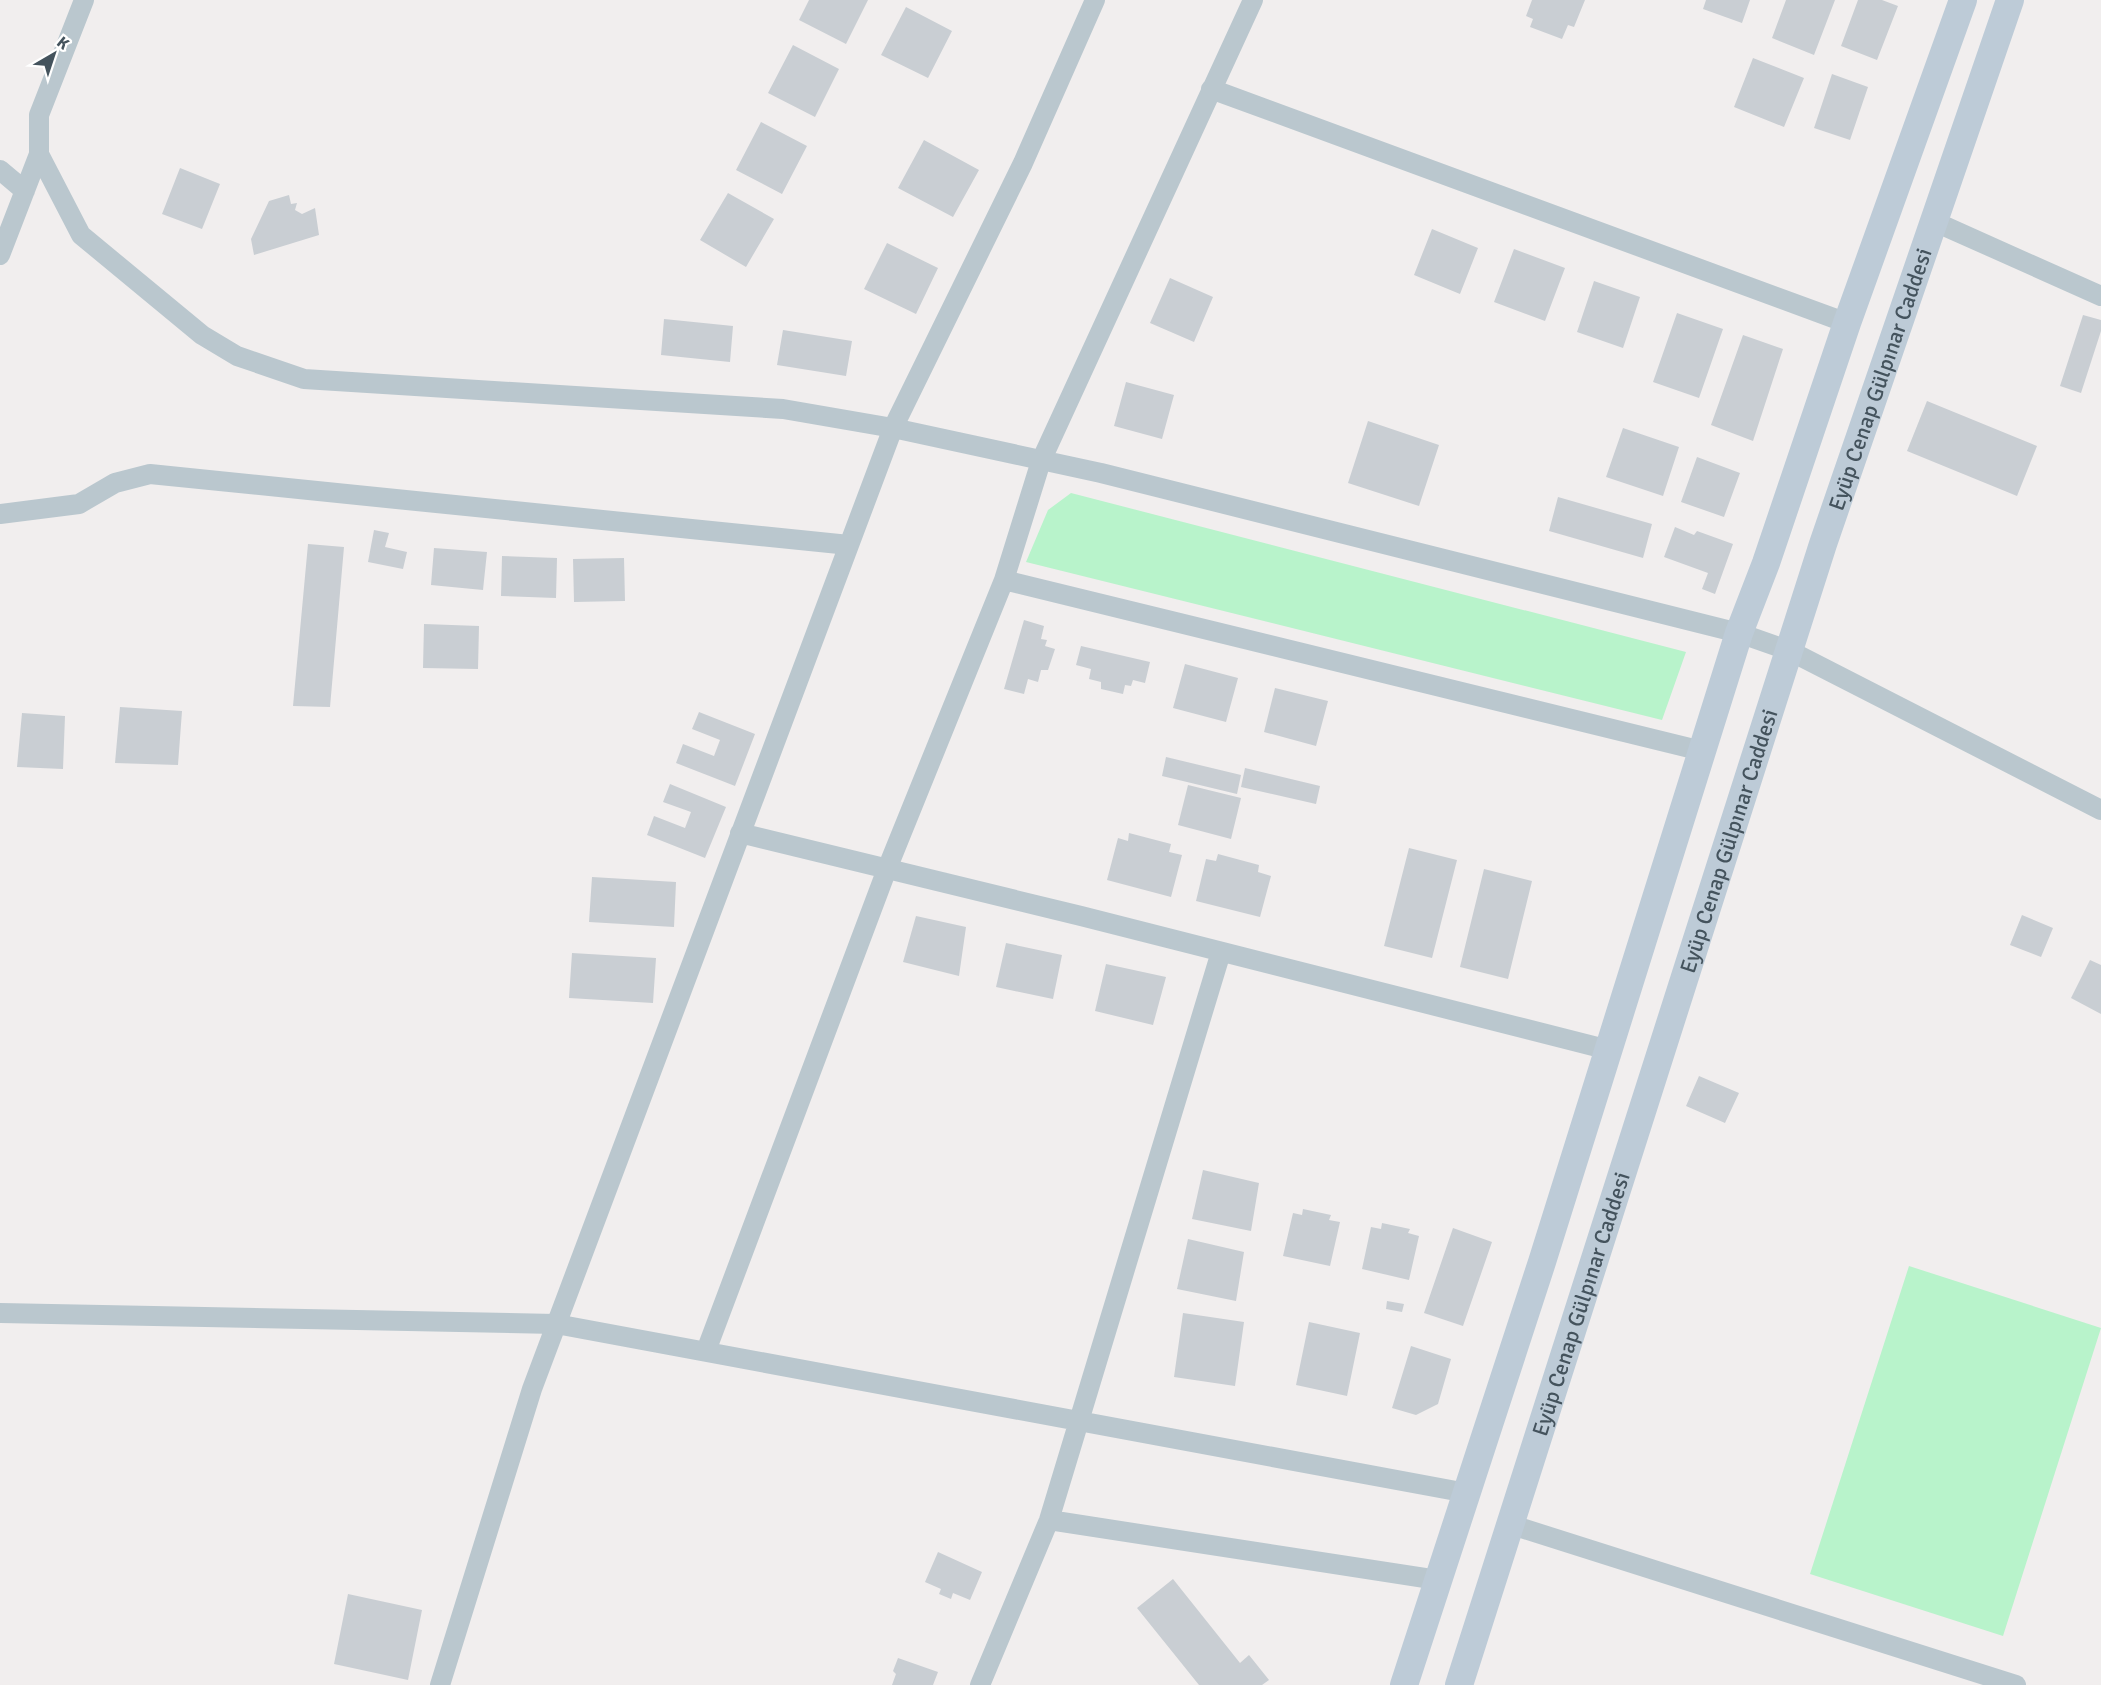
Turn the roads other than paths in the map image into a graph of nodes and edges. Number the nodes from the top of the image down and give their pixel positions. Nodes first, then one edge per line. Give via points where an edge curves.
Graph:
1 (84, 0) edge
2 (1095, 0) edge
3 (1253, 0) edge
4 (1963, 0) edge
5 (2010, 0) edge
6 (1211, 89) junction
7 (39, 154) junction
8 (0, 170) edge
9 (25, 191) junction
10 (1933, 221) junction
11 (0, 255) edge
12 (2101, 296) edge
13 (1847, 323) junction
14 (893, 428) junction
15 (1041, 461) junction
16 (0, 514) edge
17 (849, 545) junction
18 (1004, 580) junction
19 (1739, 633) junction
20 (1790, 651) junction
21 (1702, 751) junction
22 (2101, 810) edge
23 (740, 833) junction
24 (886, 869) junction
25 (1221, 952) junction
26 (1609, 1050) junction
27 (0, 1313) edge
28 (556, 1324) junction
29 (706, 1351) junction
30 (1081, 1421) junction
31 (1467, 1493) junction
32 (1049, 1521) junction
33 (1509, 1524) junction
34 (1438, 1580) junction
35 (440, 1685) edge
36 (980, 1685) edge
37 (1404, 1685) edge
38 (1459, 1685) edge
39 (2016, 1685) edge

1 - 7 street via 39,115
2 - 14 street via 1023,163
3 - 6 street
4 - 13 main road
5 - 10 main road, Eyüp Cenap Gülpınar Caddesi
6 - 13 street
6 - 15 street
7 - 9 street
7 - 14 street via 81,235 202,335 237,356 304,379 783,409
8 - 9 street
9 - 11 street
10 - 12 street
10 - 20 main road, Eyüp Cenap Gülpınar Caddesi
13 - 19 main road
14 - 15 street
14 - 17 street
15 - 18 street
15 - 19 street
16 - 17 street via 79,504 115,483 150,474
17 - 23 street
18 - 21 street
18 - 24 street
19 - 20 street
19 - 21 main road
20 - 22 street
20 - 33 main road, Eyüp Cenap Gülpınar Caddesi
21 - 26 main road
23 - 24 street
23 - 28 street
24 - 25 street
24 - 29 street
25 - 26 street
25 - 30 street
26 - 31 main road
27 - 28 street
28 - 29 street
28 - 35 street
29 - 30 street
30 - 31 street
30 - 32 street
31 - 34 main road
32 - 34 street
32 - 36 street
33 - 38 main road, Eyüp Cenap Gülpınar Caddesi
33 - 39 street
34 - 37 main road

